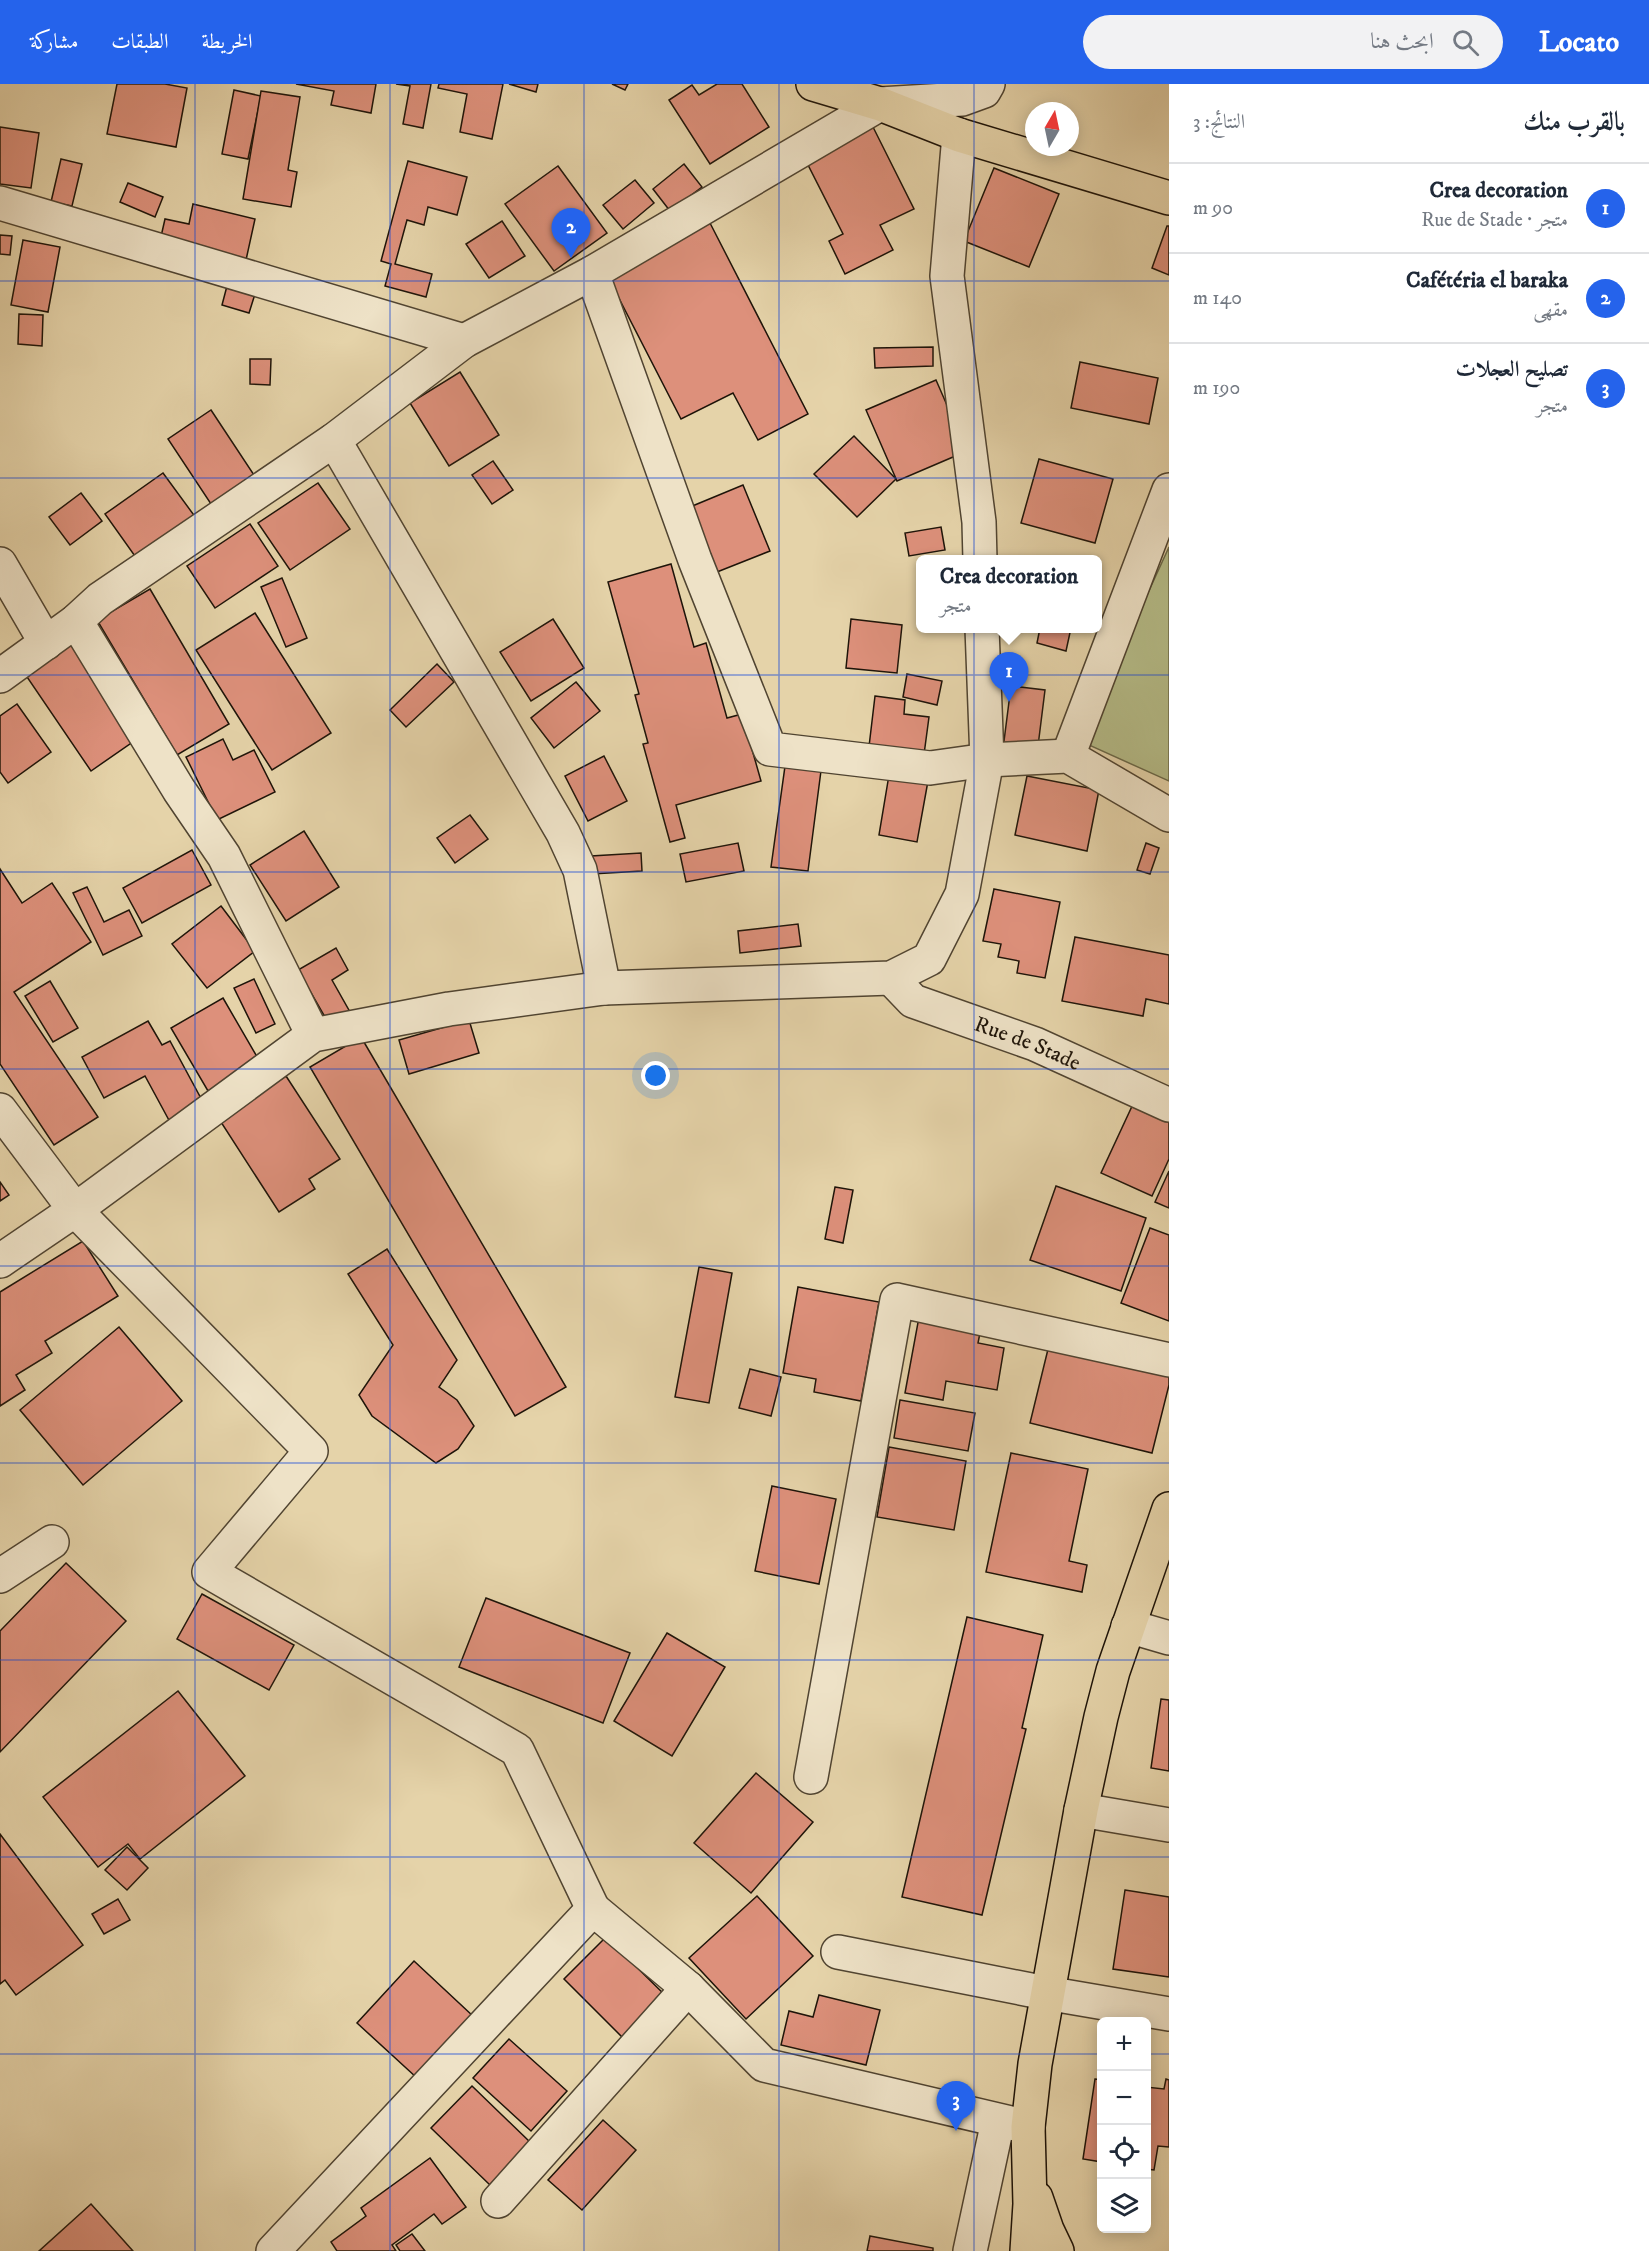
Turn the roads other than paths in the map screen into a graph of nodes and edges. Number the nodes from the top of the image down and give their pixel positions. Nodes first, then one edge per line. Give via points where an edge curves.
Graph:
1 (813, 84) edge
2 (988, 84) edge
3 (880, 104) junction
4 (959, 135) junction
5 (1169, 198) edge
6 (0, 203) edge
7 (592, 273) junction
8 (464, 341) junction
9 (334, 440) junction
10 (1169, 490) edge
11 (980, 555) edge
12 (0, 564) edge
13 (76, 621) junction
14 (982, 633) edge
15 (46, 643) junction
16 (0, 676) edge
17 (1068, 756) junction
18 (987, 760) junction
19 (1169, 815) edge
20 (891, 978) junction
21 (604, 988) junction
22 (313, 1035) junction
23 (1169, 1105) edge
24 (0, 1110) edge
25 (75, 1210) junction
26 (0, 1261) edge
27 (1169, 1360) edge
28 (1169, 1509) edge
29 (52, 1542) dead end
30 (0, 1576) edge
31 (1128, 1626) junction
32 (1169, 1638) edge
33 (811, 1777) dead end
34 (1081, 1810) junction
35 (1169, 1825) edge
36 (593, 1909) junction
37 (838, 1952) dead end
38 (688, 1988) junction
39 (1046, 1993) junction
40 (1169, 2014) edge
41 (1013, 2124) junction
42 (1029, 2170) junction
43 (498, 2201) dead end
44 (273, 2251) edge
45 (970, 2251) edge
46 (1027, 2251) edge
47 (1057, 2251) edge

1 - 3 main road
2 - 3 street via 984,91 962,99
3 - 4 main road
3 - 7 street
4 - 5 main road
4 - 11 street via 947,276
6 - 8 street
7 - 8 street
7 - 18 street via 695,560 770,749 930,768
8 - 9 street
9 - 13 street via 100,599
9 - 21 street via 563,833 580,870
10 - 17 street
12 - 15 street
13 - 15 street
13 - 22 street via 224,856
14 - 18 street
15 - 16 street
17 - 18 street
17 - 19 street
18 - 20 street via 962,894 929,959
20 - 21 street
20 - 23 street, Rue de Stade via 913,1001 1035,1044
21 - 22 street via 449,1009
22 - 25 street
24 - 25 street
25 - 26 street
25 - 36 street via 311,1451 208,1572 517,1750
27 - 33 street via 897,1300
28 - 31 main road
29 - 30 street
31 - 32 street
31 - 34 main road via 1101,1717
34 - 35 street
34 - 39 main road
36 - 38 street
36 - 44 street
37 - 39 street
38 - 41 street via 764,2065
38 - 43 street
39 - 40 street
39 - 41 main road via 1035,2064
41 - 42 main road
41 - 45 street
42 - 46 main road
42 - 47 main road via 1036,2200

